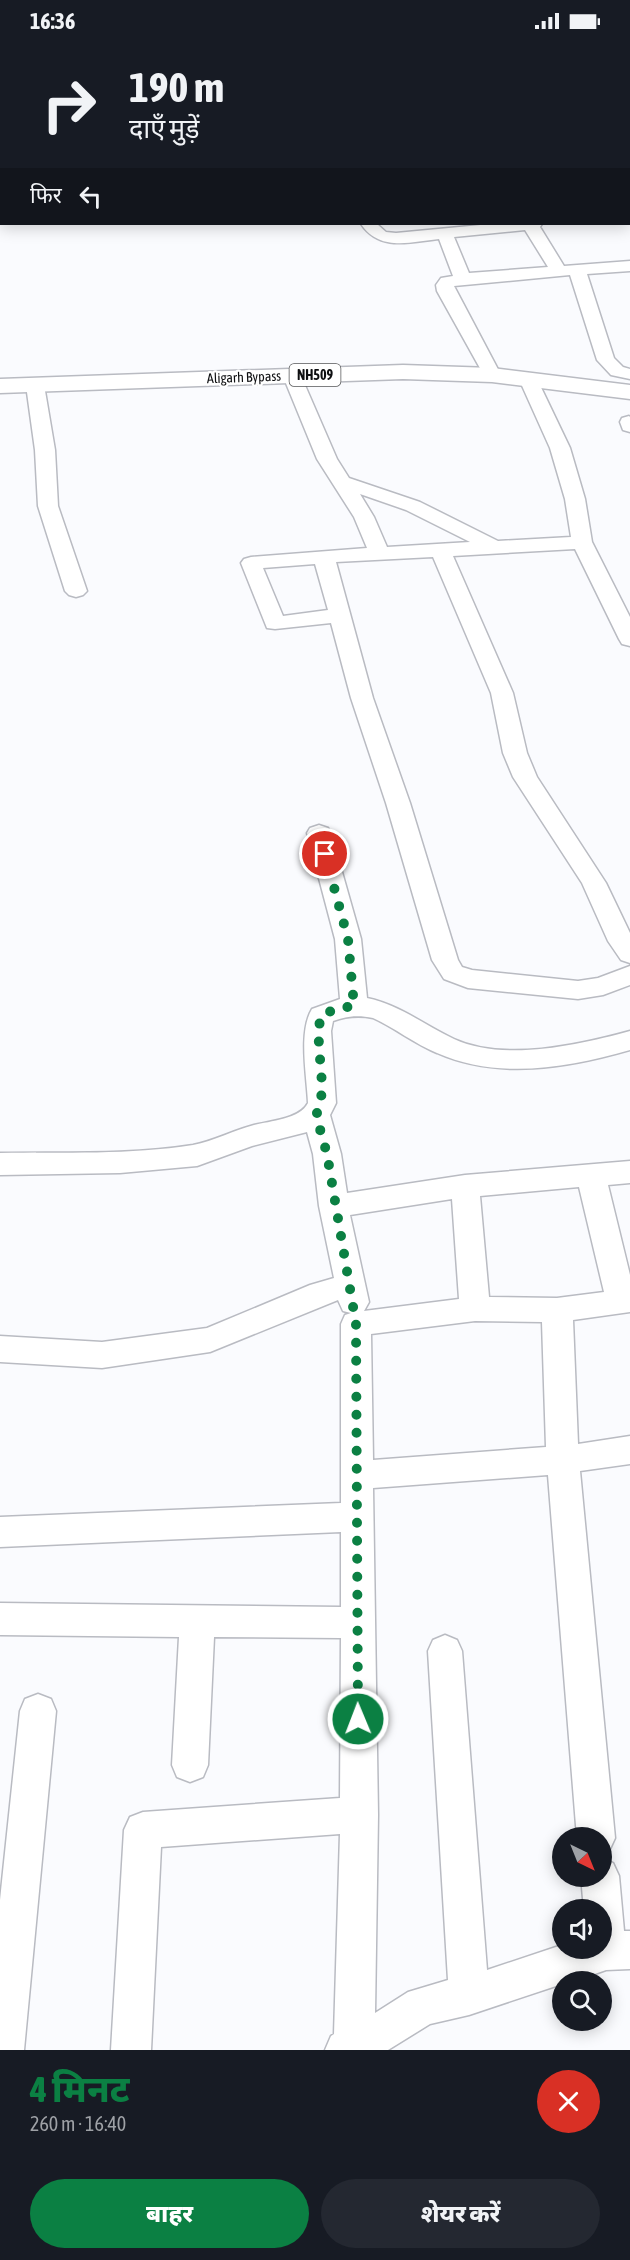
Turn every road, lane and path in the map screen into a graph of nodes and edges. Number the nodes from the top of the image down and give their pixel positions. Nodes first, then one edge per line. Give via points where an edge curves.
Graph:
1 (370, 225) edge
2 (512, 225) edge
3 (533, 225) edge
4 (472, 227) edge
5 (445, 234) junction
6 (630, 266) edge
7 (568, 271) junction
8 (462, 278) junction
9 (630, 374) edge
10 (492, 375) junction
11 (292, 376) junction
12 (528, 379) junction
13 (35, 385) junction
14 (0, 386) edge
15 (630, 392) edge
16 (342, 482) junction
17 (582, 542) junction
18 (494, 547) junction
19 (440, 550) junction
20 (379, 553) junction
21 (324, 556) junction
22 (76, 591) dead end
23 (341, 615) junction
24 (630, 639) edge
25 (319, 833) dead end
26 (630, 954) edge
27 (630, 975) edge
28 (354, 1006) junction
29 (630, 1040) edge
30 (316, 1115) junction
31 (0, 1164) edge
32 (630, 1172) edge
33 (591, 1176) junction
34 (465, 1186) junction
35 (334, 1206) junction
36 (350, 1285) junction
37 (625, 1300) edge
38 (475, 1309) junction
39 (557, 1310) junction
40 (356, 1324) junction
41 (0, 1349) edge
42 (630, 1450) edge
43 (563, 1460) junction
44 (356, 1475) junction
45 (356, 1517) junction
46 (0, 1532) edge
47 (0, 1618) edge
48 (197, 1621) junction
49 (357, 1623) junction
50 (445, 1651) dead end
51 (38, 1711) dead end
52 (190, 1765) dead end
53 (359, 1815) junction
54 (595, 1827) edge
55 (603, 1887) edge
56 (618, 1950) edge
57 (469, 1995) junction
58 (350, 2049) edge
59 (4, 2050) edge
60 (131, 2050) edge

1 - 5 street via 387,238
2 - 4 street
3 - 7 street
4 - 5 street
5 - 8 street
6 - 7 street
7 - 8 street
7 - 9 street via 606,360 617,370
8 - 10 street via 447,282 446,291
10 - 11 highway, Aligarh Bypass / NH509 via 403,372
10 - 12 highway, Aligarh Bypass / NH509
11 - 13 highway, Aligarh Bypass / NH509
11 - 16 street via 327,459
12 - 15 highway, Aligarh Bypass / NH509
12 - 17 street via 560,448
13 - 14 highway, Aligarh Bypass / NH509
13 - 22 street via 44,440 48,506
16 - 18 street via 413,506
16 - 20 street via 364,517
17 - 18 street
17 - 24 street
18 - 19 street
19 - 20 street
19 - 26 street via 502,693 515,753 525,777 594,883
20 - 21 street
21 - 23 street
21 - 23 street via 250,563 274,622
23 - 27 street via 362,698 445,960 453,973 468,979 578,990 603,986
25 - 28 street via 348,939
28 - 29 street via 397,1016 464,1053 503,1058 551,1057
28 - 30 street via 321,1016 318,1031 322,1103
30 - 31 street via 299,1124 197,1155 120,1162
30 - 35 street via 327,1154
32 - 33 street
33 - 34 street
33 - 37 street
34 - 35 street
34 - 38 street
35 - 36 street
36 - 40 street
36 - 41 street via 321,1293 210,1340 102,1355
37 - 39 street
38 - 39 street
38 - 40 street
39 - 43 street
40 - 44 street
42 - 43 street
43 - 44 street
43 - 54 street
44 - 45 street
45 - 46 street
45 - 49 street
47 - 48 street
48 - 49 street
48 - 52 street
49 - 53 street
50 - 57 street
51 - 59 street
53 - 58 street
53 - 60 street via 143,1830
55 - 56 street
56 - 57 street
57 - 58 street via 422,2006

